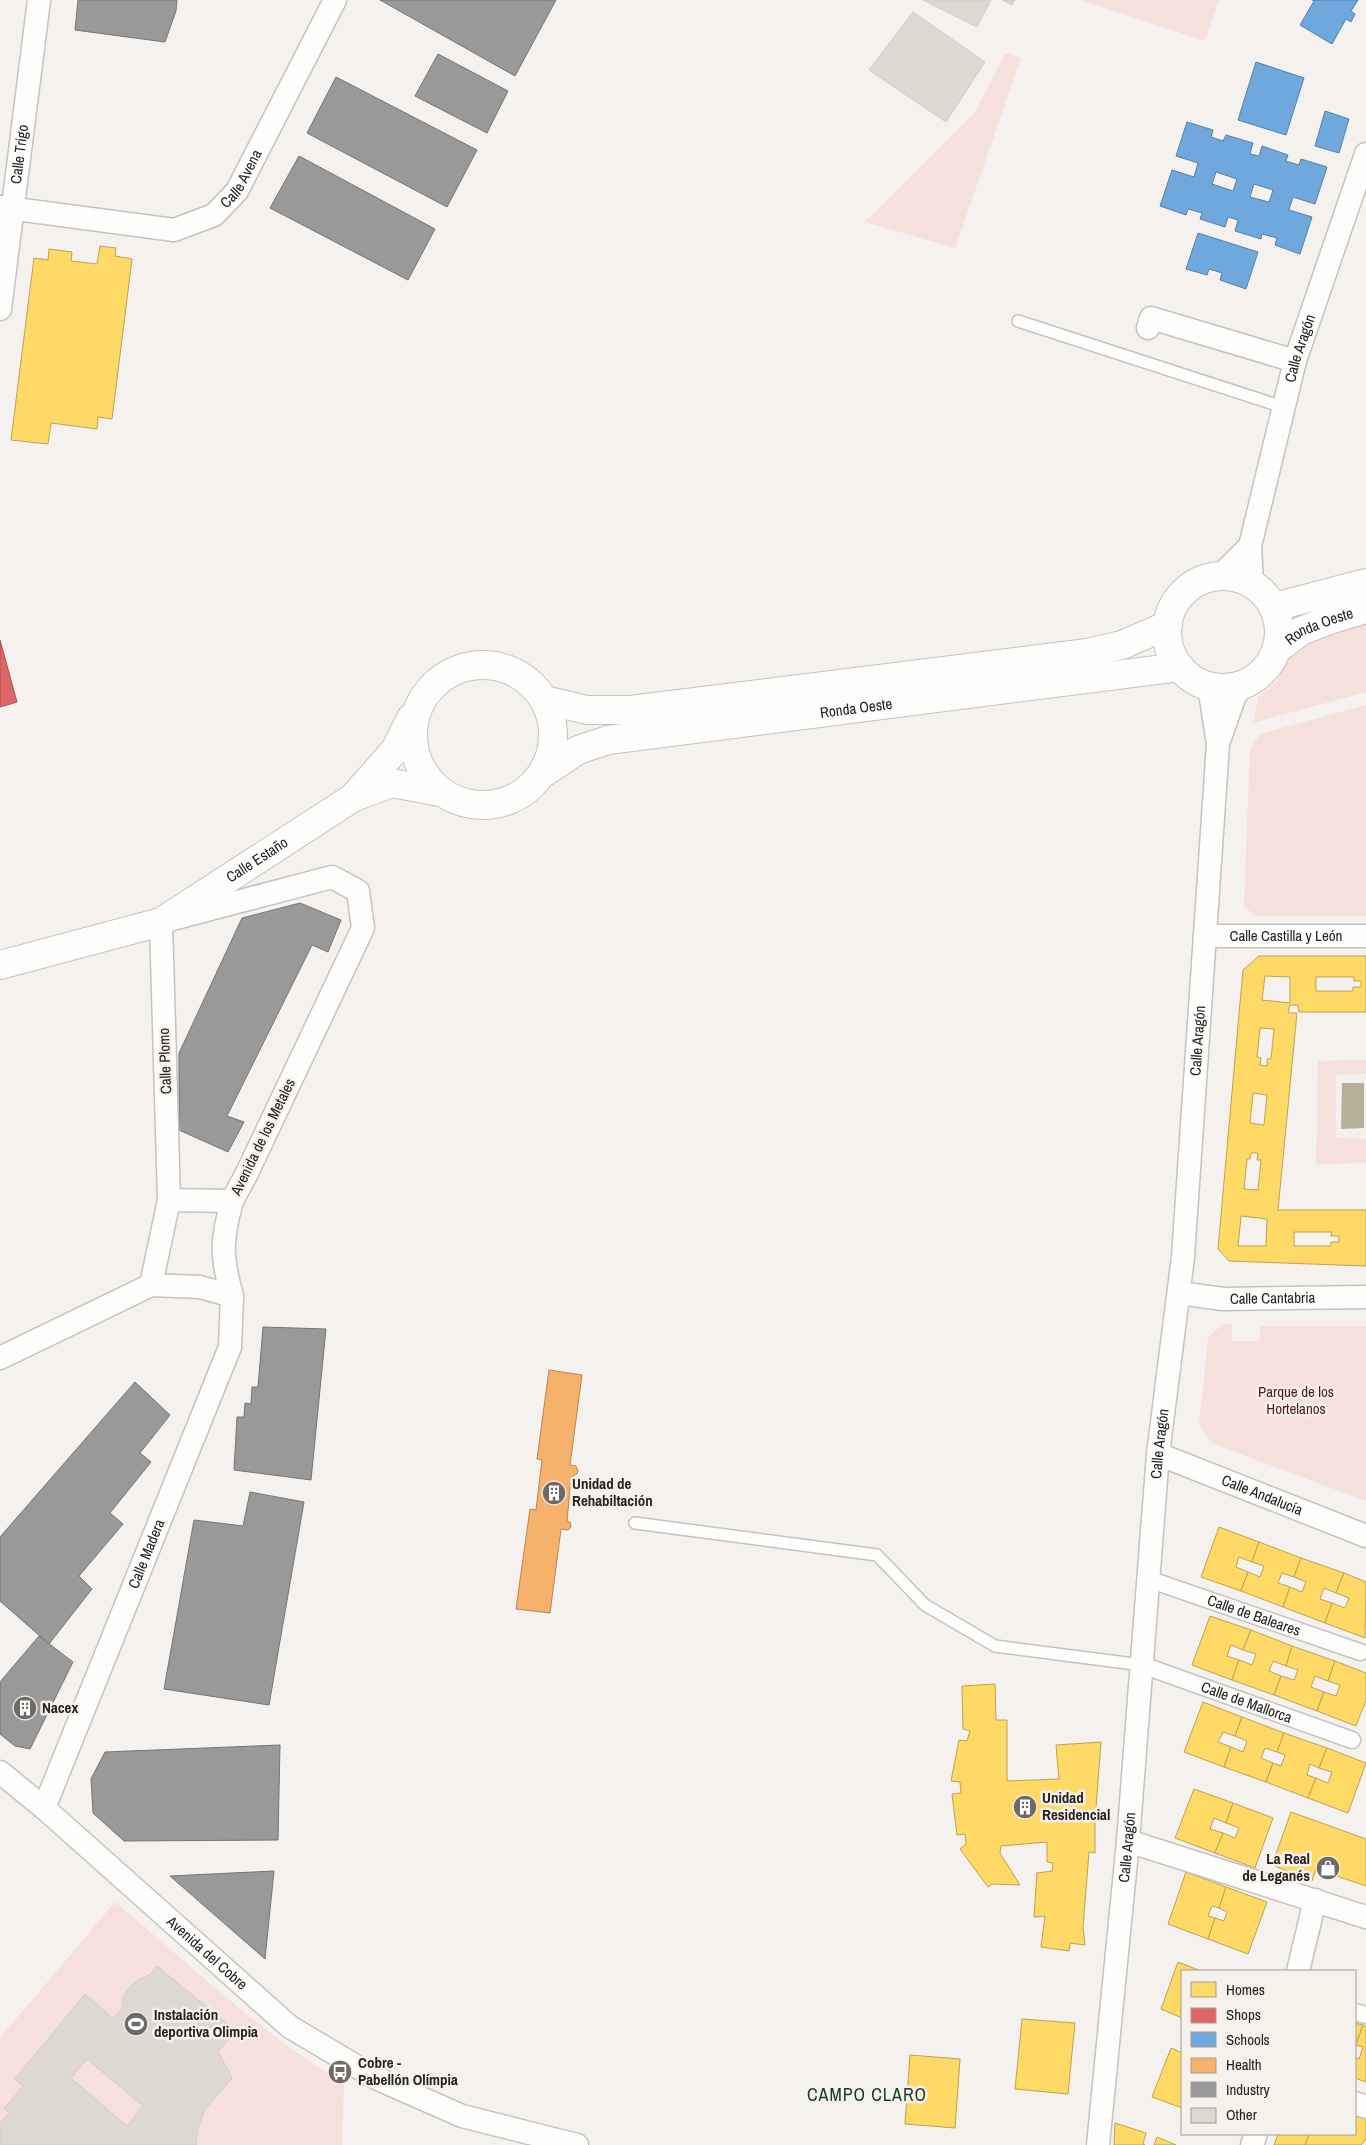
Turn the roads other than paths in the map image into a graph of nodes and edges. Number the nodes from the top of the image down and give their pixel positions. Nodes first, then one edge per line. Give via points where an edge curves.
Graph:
1 (39, 0) edge
2 (335, 0) edge
3 (1366, 154) edge
4 (7, 208) edge
5 (0, 309) edge
6 (1018, 321) dead end
7 (1148, 328) dead end
8 (1295, 361) junction
9 (1284, 407) junction
10 (1250, 546) junction
11 (1220, 576) junction
12 (1252, 583) junction
13 (1366, 583) edge
14 (1274, 607) junction
15 (1366, 609) edge
16 (1168, 625) junction
17 (1276, 650) junction
18 (1180, 667) junction
19 (1242, 684) junction
20 (1209, 686) junction
21 (545, 700) junction
22 (418, 705) junction
23 (1218, 744) junction
24 (542, 774) junction
25 (440, 792) junction
26 (354, 797) junction
27 (358, 891) joint
28 (161, 922) junction
29 (1205, 936) junction
30 (1366, 936) edge
31 (0, 965) edge
32 (169, 1200) junction
33 (232, 1201) junction
34 (151, 1285) junction
35 (1179, 1293) junction
36 (232, 1296) junction
37 (1366, 1297) edge
38 (0, 1358) edge
39 (1158, 1454) junction
40 (635, 1523) dead end
41 (1366, 1536) edge
42 (1148, 1579) junction
43 (1360, 1652) dead end
44 (1142, 1666) junction
45 (1352, 1740) dead end
46 (0, 1772) edge
47 (44, 1808) junction
48 (1128, 1841) junction
49 (1315, 1900) junction
50 (1366, 1917) edge
51 (1298, 1970) edge
52 (577, 2145) edge
53 (1098, 2145) edge

1 - 4 street, Calle Trigo
2 - 4 street, Calle Avena via 238,191 214,215 174,230
3 - 8 street, Calle Aragón
4 - 5 street, Calle Trigo
6 - 9 lane
7 - 8 street via 1151,318
8 - 9 street, Calle Aragón
9 - 10 street, Calle Aragón
10 - 11 street
10 - 12 street, Calle Aragón
11 - 12 main road
11 - 16 main road via 1201,580 1185,591 1174,606
12 - 14 main road
13 - 14 main road, Ronda Oeste
14 - 17 main road via 1279,636
15 - 17 main road, Ronda Oeste via 1301,631
16 - 18 main road via 1168,640
16 - 21 main road, Ronda Oeste via 1122,645 1087,653 640,708 587,710
17 - 19 main road via 1262,671
18 - 20 main road via 1193,679
18 - 24 main road, Ronda Oeste via 608,740 578,750
19 - 20 main road via 1226,688
19 - 23 street, Calle Aragón
20 - 23 street, Calle Aragón
21 - 22 main road via 531,682 513,670 491,664 469,665 448,672
21 - 24 main road via 552,718 553,737 550,756
22 - 25 main road via 412,728 414,752 424,774
22 - 26 main road, Calle Estaño via 395,750
23 - 29 street, Calle Aragón
24 - 25 main road via 526,791 506,802 476,805
25 - 26 main road, Calle Estaño via 392,783
26 - 28 main road, Calle Estaño
27 - 28 street, Calle Estaño via 332,877
27 - 33 street, Avenida de los Metales via 363,928
28 - 31 main road, Calle Estaño
28 - 32 street, Calle Plomo
29 - 30 street, Calle Castilla y León
29 - 35 street, Calle Aragón
32 - 33 street, Avenida de los Metales
32 - 34 street
33 - 36 street, Calle Madera via 223,1234 222,1255
34 - 36 street via 200,1287
34 - 38 street
35 - 37 street, Calle Cantabria via 1223,1299
35 - 39 street, Calle Aragón
36 - 47 street, Calle Madera via 230,1347
39 - 41 street, Calle Andalucía
39 - 42 street, Calle Aragón
40 - 44 lane via 877,1555 925,1604 995,1646
42 - 43 street, Calle de Baleares
42 - 44 street, Calle Aragón
44 - 45 street, Calle de Mallorca
44 - 48 street, Calle Aragón
46 - 47 street, Avenida del Cobre
47 - 52 street, Avenida del Cobre via 290,2028 378,2080 462,2116
48 - 49 street
48 - 53 street, Calle Aragón
49 - 50 street
49 - 51 street

